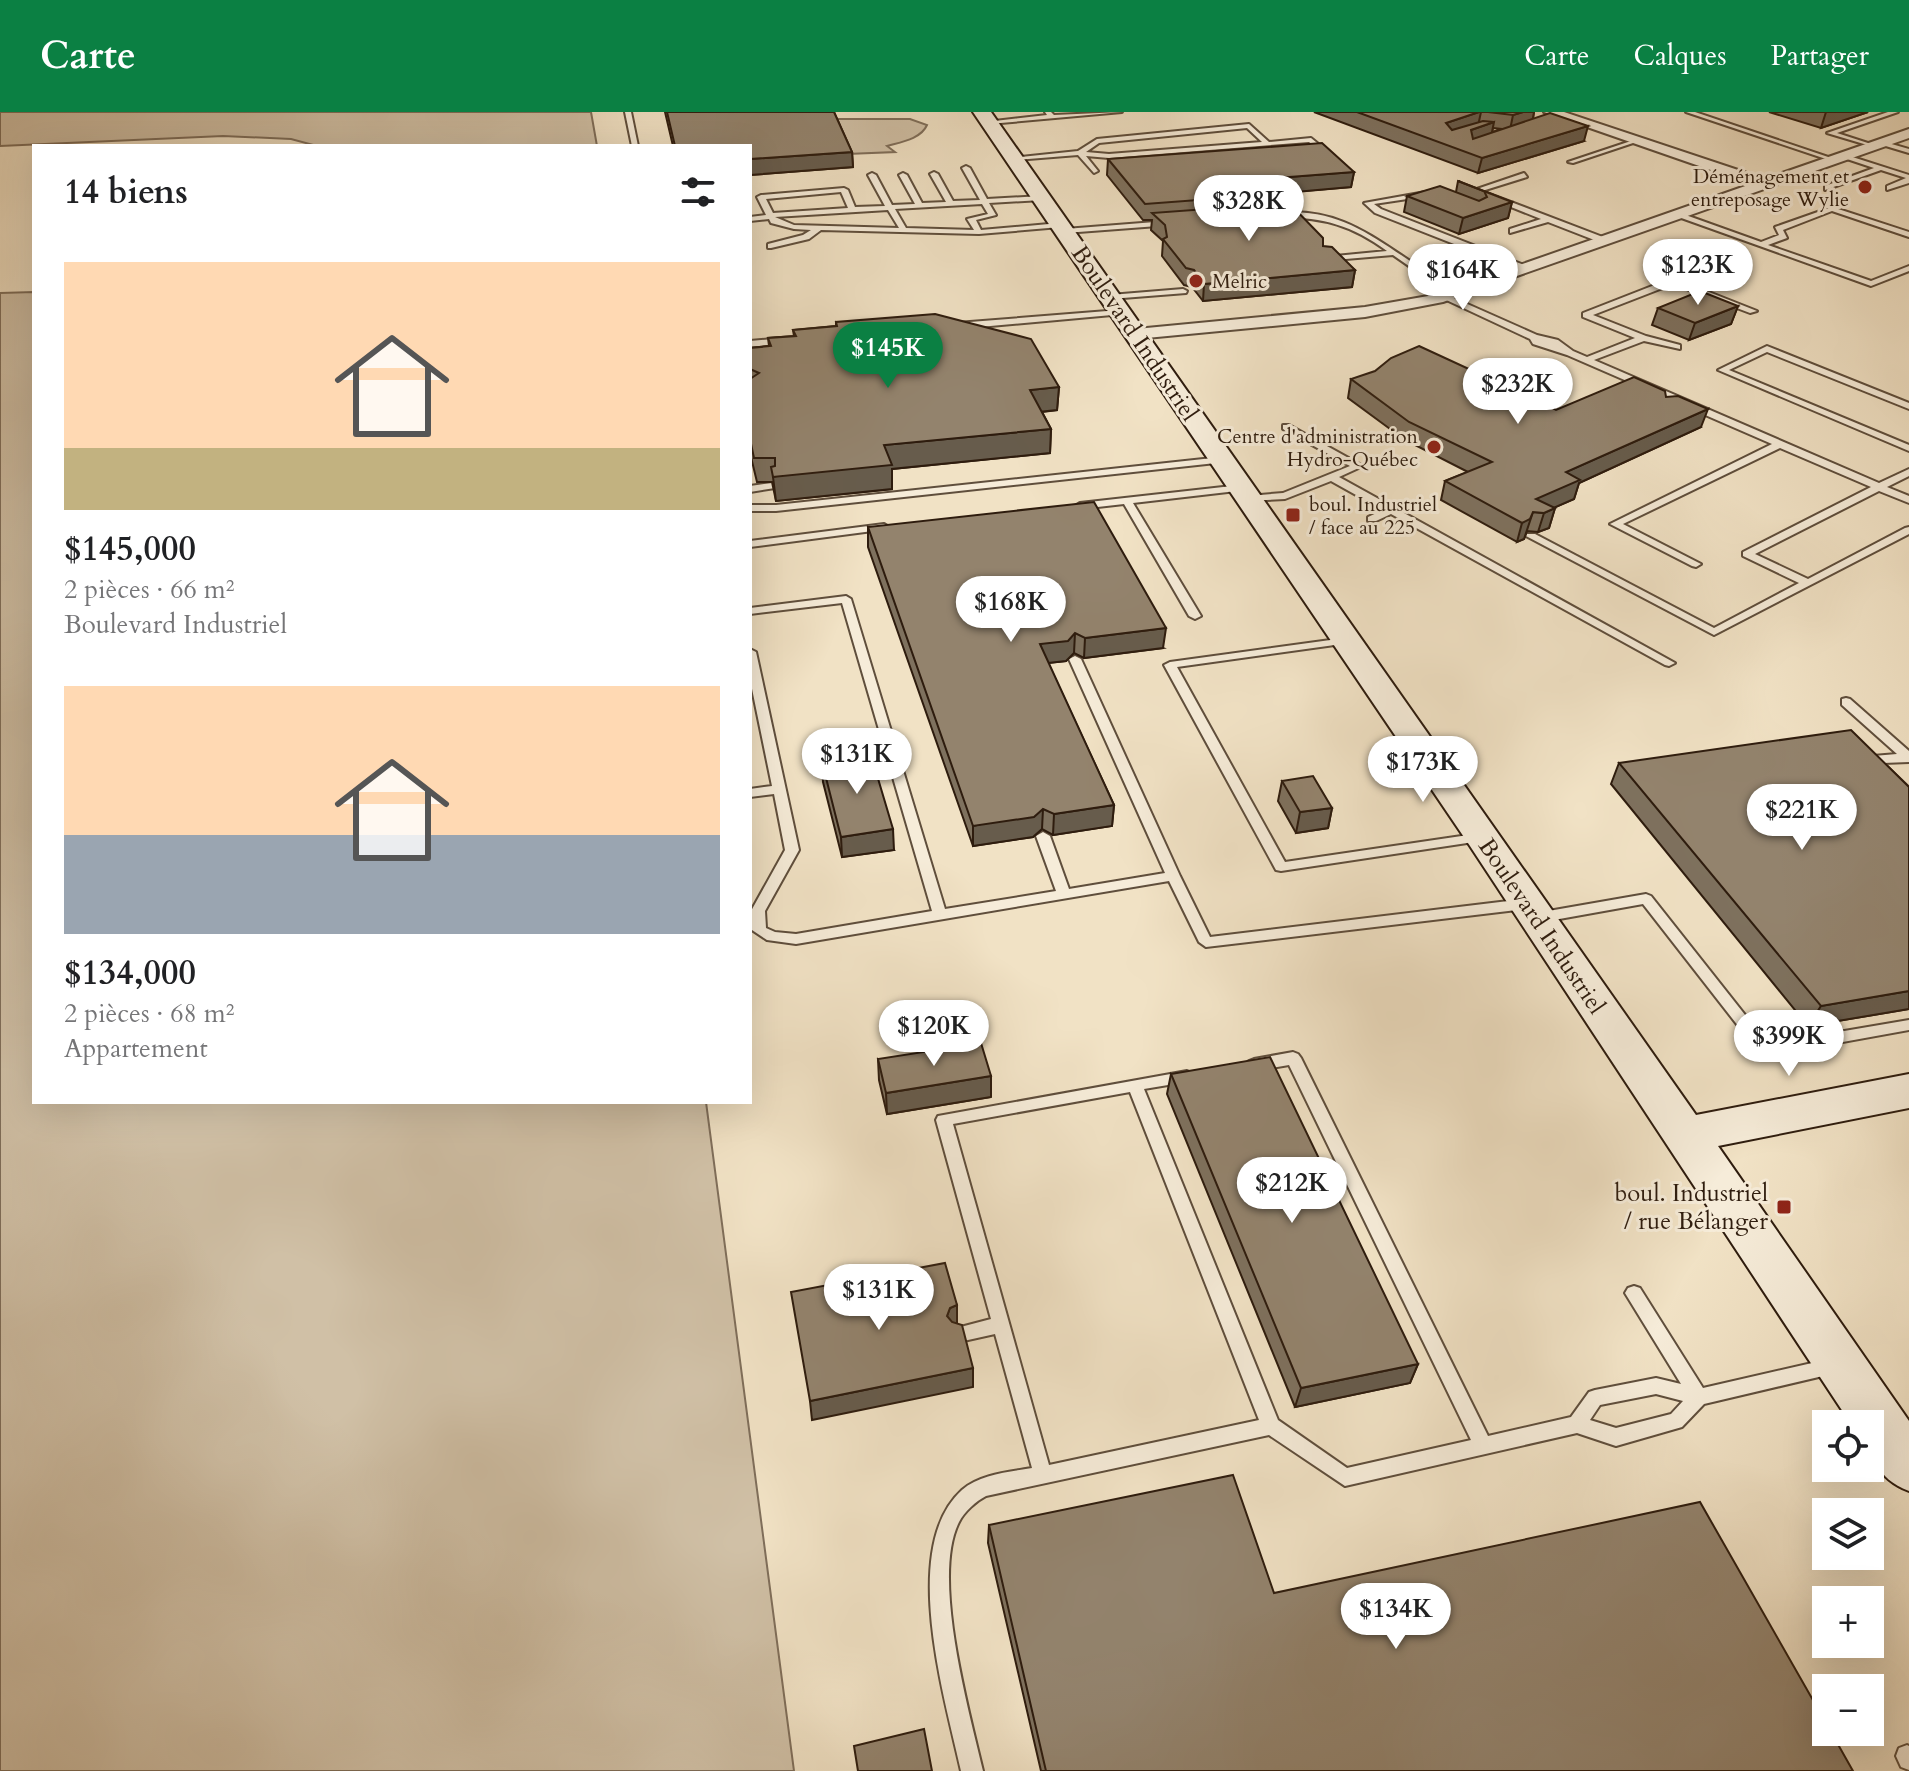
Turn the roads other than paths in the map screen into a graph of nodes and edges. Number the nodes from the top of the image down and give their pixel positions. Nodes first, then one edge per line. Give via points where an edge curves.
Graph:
1 (628, 112) edge
2 (1119, 112) edge
3 (1689, 112) edge
4 (1896, 112) edge
5 (1050, 114) edge
6 (1906, 115) dead end
7 (986, 117) edge
8 (1554, 117) edge
9 (1909, 133) edge
10 (1636, 141) junction
11 (635, 144) edge
12 (1267, 144) junction
13 (1877, 144) junction
14 (1909, 151) edge
15 (1080, 153) junction
16 (1015, 158) junction
17 (1838, 158) junction
18 (1571, 162) dead end
19 (1341, 165) edge
20 (966, 168) dead end
21 (1881, 168) junction
22 (1094, 171) dead end
23 (934, 174) dead end
24 (872, 175) dead end
25 (903, 175) dead end
26 (1524, 175) dead end
27 (839, 178) edge
28 (1909, 179) edge
29 (1766, 184) junction
30 (1828, 188) dead end
31 (1890, 188) dead end
32 (844, 190) junction
33 (1475, 191) junction
34 (1463, 192) edge
35 (1439, 195) edge
36 (752, 198) edge
37 (763, 201) junction
38 (985, 202) junction
39 (950, 203) junction
40 (752, 205) edge
41 (919, 205) junction
42 (891, 207) junction
43 (852, 209) junction
44 (1677, 215) junction
45 (771, 216) junction
46 (1265, 216) edge
47 (1056, 218) junction
48 (752, 219) edge
49 (1548, 219) junction
50 (1174, 223) edge
51 (819, 228) junction
52 (904, 230) junction
53 (1513, 231) dead end
54 (979, 232) junction
55 (1909, 235) edge
56 (1605, 241) junction
57 (1760, 245) junction
58 (771, 246) dead end
59 (1394, 253) junction
60 (1325, 259) edge
61 (1909, 268) edge
62 (1526, 269) junction
63 (1183, 291) edge
64 (1452, 295) junction
65 (1753, 311) dead end
66 (1122, 314) junction
67 (944, 327) edge
68 (1643, 338) junction
69 (790, 341) edge
70 (1678, 341) edge
71 (752, 344) edge
72 (1587, 360) junction
73 (1633, 380) junction
74 (1620, 386) edge
75 (1684, 402) junction
76 (1909, 406) edge
77 (1665, 411) edge
78 (1286, 427) dead end
79 (1780, 444) junction
80 (1909, 448) edge
81 (1909, 472) edge
82 (1332, 477) junction
83 (1237, 483) junction
84 (772, 486) edge
85 (1879, 487) junction
86 (752, 489) edge
87 (1909, 500) edge
88 (1127, 501) junction
89 (752, 508) edge
90 (1065, 508) edge
91 (1391, 510) junction
92 (1372, 519) dead end
93 (893, 527) edge
94 (1909, 530) edge
95 (1531, 536) edge
96 (752, 544) edge
97 (1696, 564) dead end
98 (1808, 583) junction
99 (752, 611) edge
100 (1195, 616) dead end
101 (1345, 641) junction
102 (1075, 659) edge
103 (752, 661) edge
104 (1669, 663) dead end
105 (1846, 702) dead end
106 (1908, 757) edge
107 (779, 789) junction
108 (752, 793) edge
109 (1909, 795) edge
110 (1043, 836) edge
111 (1483, 837) junction
112 (1173, 876) junction
113 (1064, 894) junction
114 (1532, 911) junction
115 (940, 915) junction
116 (1909, 1025) edge
117 (1235, 1068) edge
118 (1207, 1073) edge
119 (1135, 1085) junction
120 (1909, 1091) edge
121 (1684, 1135) junction
122 (1634, 1293) dead end
123 (1001, 1325) junction
124 (959, 1334) edge
125 (1840, 1365) junction
126 (1699, 1397) junction
127 (1577, 1424) junction
128 (1271, 1426) junction
129 (1483, 1445) junction
130 (1909, 1466) edge
131 (1043, 1475) junction
132 (972, 1771) edge

1 - 11 lane
2 - 5 lane
3 - 17 lane
4 - 6 lane
4 - 13 lane via 1830,133
5 - 7 lane
7 - 16 street, Boulevard Industriel
8 - 10 street
9 - 13 street
10 - 18 lane
10 - 29 street
12 - 15 lane via 1109,156
12 - 15 lane via 1249,126 1097,141
12 - 19 lane via 1311,140
13 - 14 lane
13 - 17 street
15 - 16 lane
15 - 22 lane
16 - 47 street, Boulevard Industriel
17 - 21 lane
17 - 29 street
20 - 38 lane
21 - 28 lane
21 - 30 lane
23 - 39 lane
24 - 42 lane via 883,202
25 - 41 lane
26 - 33 lane
27 - 32 lane
28 - 31 lane
29 - 44 street
32 - 37 lane
32 - 43 lane
33 - 34 lane
33 - 49 lane
35 - 62 lane via 1368,203
36 - 37 lane
37 - 40 lane
37 - 45 lane
38 - 39 lane
38 - 47 lane
38 - 54 lane via 992,215 971,219
39 - 41 lane
41 - 42 lane
42 - 43 lane
42 - 52 lane
43 - 45 lane
44 - 56 street
44 - 57 lane
45 - 48 lane
45 - 51 lane via 784,224
46 - 59 lane via 1340,219
47 - 50 lane
47 - 54 lane
47 - 66 street, Boulevard Industriel
49 - 53 lane
49 - 56 lane
51 - 52 lane
51 - 58 lane
52 - 54 lane
55 - 57 lane via 1832,209 1778,229 1784,236
56 - 62 street
57 - 61 lane via 1871,284
59 - 60 lane
59 - 64 lane
62 - 64 street
63 - 66 lane
64 - 66 street via 1365,312
64 - 72 lane via 1536,342
65 - 68 lane via 1673,281 1586,315
66 - 67 lane
66 - 83 street, Boulevard Industriel
68 - 70 lane
68 - 72 lane
69 - 71 lane
72 - 73 lane
73 - 74 lane
73 - 75 lane
75 - 77 lane
75 - 79 lane
76 - 80 lane via 1767,349 1722,370
78 - 82 lane via 1358,466
79 - 85 lane
79 - 97 lane via 1615,524
81 - 85 lane
82 - 83 lane via 1285,496
82 - 91 lane
83 - 88 lane
83 - 89 lane
83 - 101 street, Boulevard Industriel
84 - 86 lane
85 - 87 lane
85 - 98 lane via 1747,554
88 - 90 lane
88 - 100 lane
91 - 92 lane
91 - 104 lane
93 - 96 lane
94 - 98 lane
95 - 98 lane via 1714,632
99 - 115 lane via 846,599
101 - 111 street, Boulevard Industriel
101 - 111 lane via 1170,665 1281,867
102 - 112 lane
103 - 107 lane
105 - 106 lane
106 - 109 lane via 1873,760
107 - 108 lane
107 - 115 lane via 792,850 758,911 759,930 796,939
110 - 113 lane
111 - 114 street, Boulevard Industriel
112 - 113 lane
112 - 114 lane via 1206,942
113 - 115 lane
114 - 116 lane via 1646,899 1765,1050
114 - 121 street, Boulevard Industriel
117 - 129 lane via 1293,1058
118 - 119 lane
119 - 123 lane via 944,1120
119 - 128 lane
120 - 121 street
121 - 125 street, Boulevard Industriel
122 - 126 lane
123 - 124 lane
123 - 131 lane
125 - 126 lane
125 - 130 street, Boulevard Industriel
126 - 127 lane via 1676,1421 1616,1437
126 - 127 lane via 1656,1386 1595,1398
127 - 129 lane
128 - 129 lane via 1345,1477
128 - 131 lane
131 - 132 lane via 969,1495 949,1521 943,1543 939,1602

